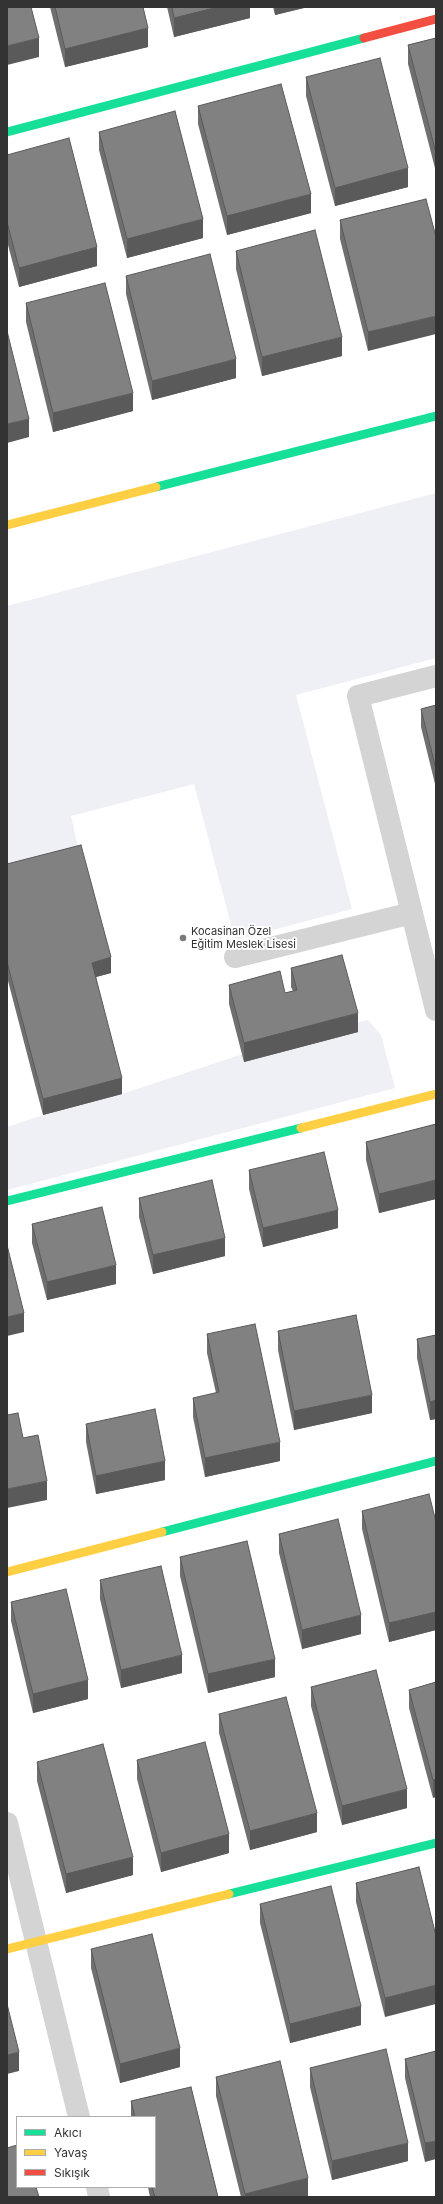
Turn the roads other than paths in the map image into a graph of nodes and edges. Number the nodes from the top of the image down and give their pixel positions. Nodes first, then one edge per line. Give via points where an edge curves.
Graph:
1 (436, 20) edge
2 (7, 132) edge
3 (436, 416) edge
4 (7, 524) edge
5 (436, 676) edge
6 (412, 913) junction
7 (235, 957) dead end
8 (436, 1010) edge
9 (436, 1094) edge
10 (7, 1201) edge
11 (436, 1461) edge
12 (7, 1572) edge
13 (7, 1823) edge
14 (436, 1843) edge
15 (36, 1942) junction
16 (7, 1949) edge
17 (79, 2116) edge

1 - 2 street
3 - 4 street
5 - 6 street via 358,696
6 - 7 street
6 - 8 street
9 - 10 street
11 - 12 street
13 - 15 street
14 - 15 street
15 - 16 street
15 - 17 street

